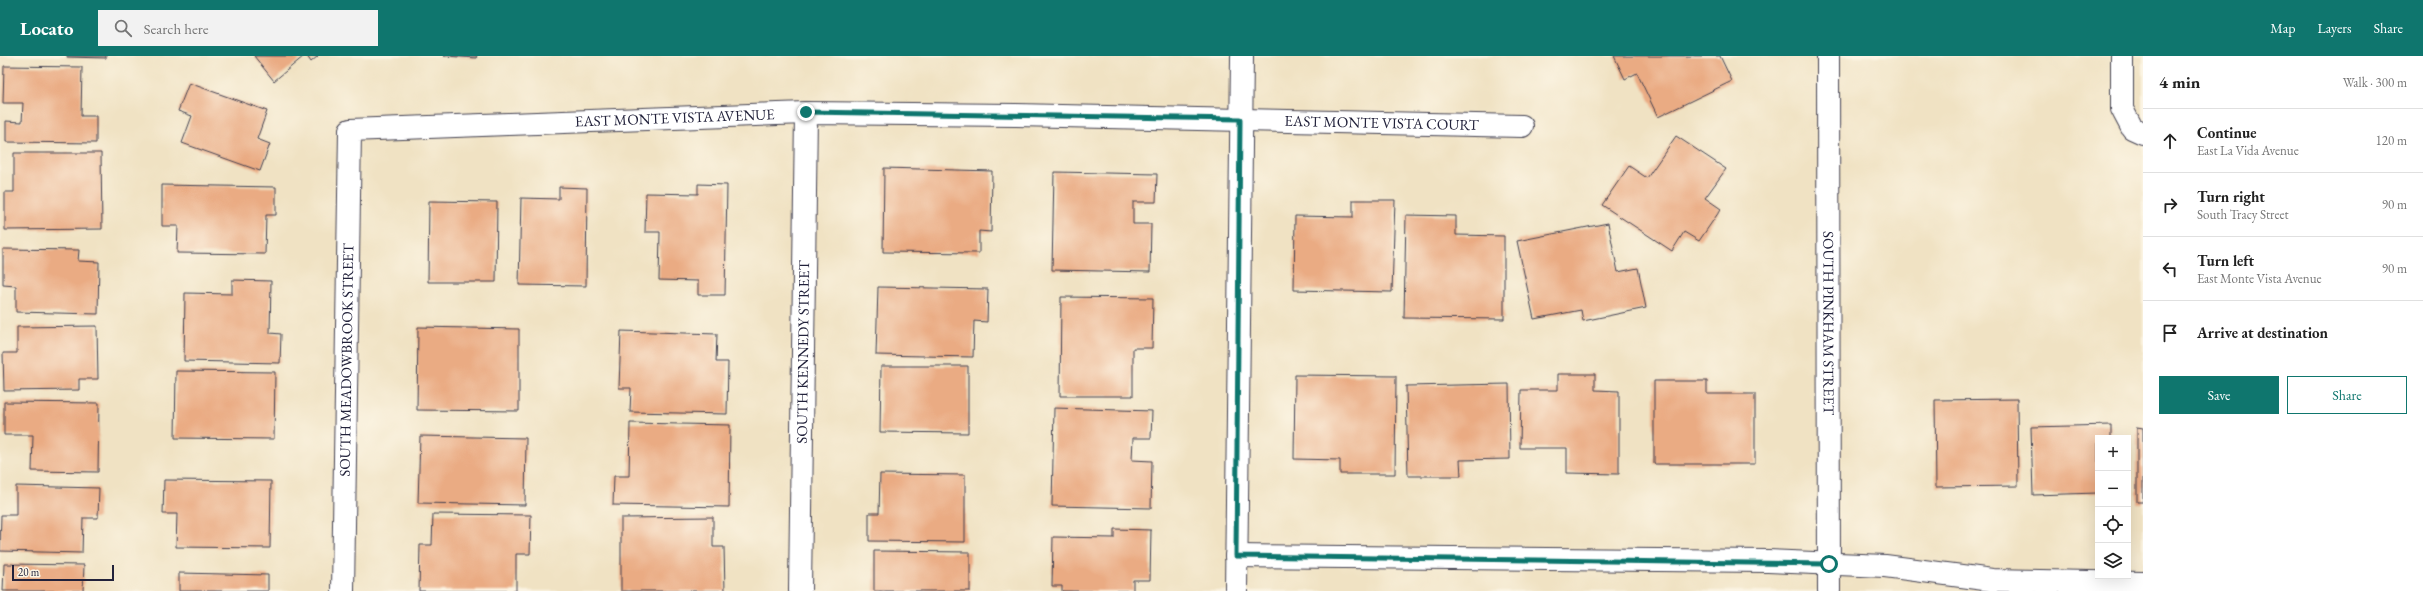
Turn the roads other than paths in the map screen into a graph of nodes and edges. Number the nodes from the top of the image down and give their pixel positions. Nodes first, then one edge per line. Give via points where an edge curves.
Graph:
1 (1242, 56) edge
2 (1828, 56) edge
3 (2122, 56) edge
4 (806, 112) junction
5 (1240, 119) junction
6 (1522, 126) dead end
7 (350, 130) joint
8 (2137, 131) edge
9 (1236, 556) junction
10 (1829, 564) junction
11 (2143, 583) edge
12 (343, 591) edge
13 (800, 591) edge
14 (1236, 591) edge
15 (1829, 591) edge

1 - 5 street
2 - 10 street, SOUTH PINKHAM STREET
3 - 8 street via 2122,108
4 - 5 street, EAST MONTE VISTA AVENUE
4 - 7 street, EAST MONTE VISTA AVENUE
4 - 13 street, SOUTH KENNEDY STREET
5 - 6 street, EAST MONTE VISTA COURT
5 - 9 street
7 - 12 street, SOUTH MEADOWBROOK STREET
9 - 10 street
9 - 14 street
10 - 11 street via 1885,566 1992,580
10 - 15 street, SOUTH PINKHAM STREET

